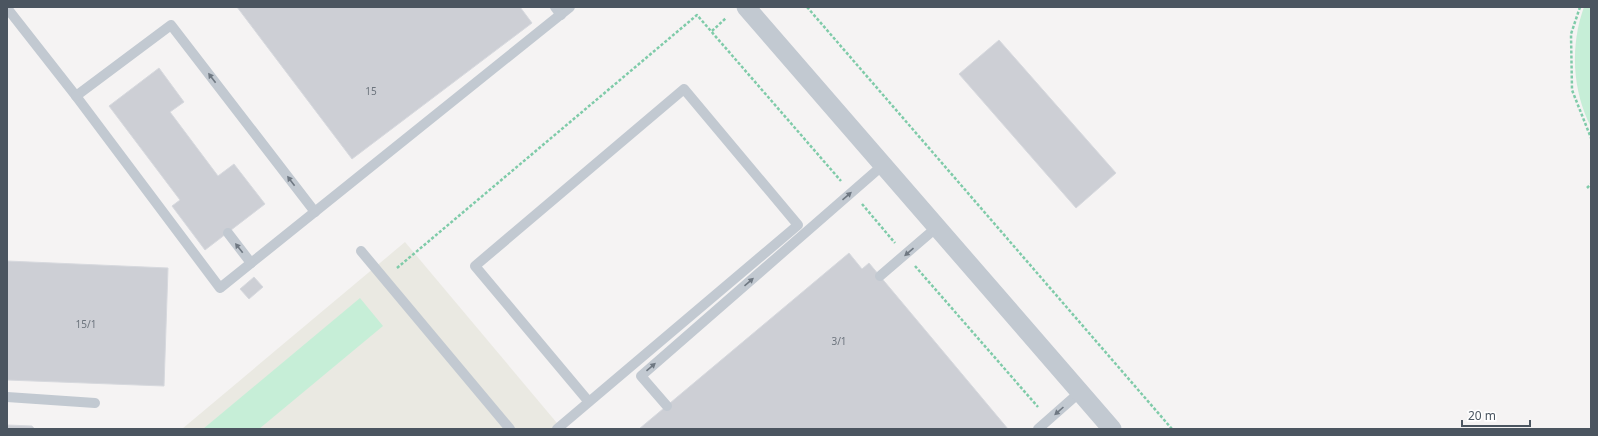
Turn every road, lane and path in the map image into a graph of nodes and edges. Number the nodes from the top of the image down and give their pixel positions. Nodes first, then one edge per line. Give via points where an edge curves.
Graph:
1 (570, 7) edge
2 (746, 7) edge
3 (807, 7) edge
4 (1580, 7) edge
5 (7, 8) edge
6 (558, 11) edge
7 (726, 18) dead end
8 (712, 31) junction
9 (76, 96) junction
10 (1591, 138) edge
11 (883, 165) junction
12 (1591, 184) edge
13 (1586, 188) dead end
14 (852, 192) junction
15 (315, 212) junction
16 (937, 227) junction
17 (228, 233) dead end
18 (361, 251) dead end
19 (906, 255) junction
20 (251, 263) junction
21 (880, 276) dead end
22 (385, 279) junction
23 (1080, 392) junction
24 (7, 397) edge
25 (589, 402) junction
26 (94, 403) dead end
27 (667, 406) dead end
28 (1048, 420) junction
29 (510, 429) edge
30 (557, 429) edge
31 (1038, 429) edge
32 (1112, 429) edge
33 (1172, 429) edge

1 - 6 lane
2 - 11 street
3 - 33 path
4 - 10 path via 1571,34 1572,90
5 - 9 lane
6 - 15 lane
7 - 8 path
8 - 14 path
8 - 22 path via 697,15
15 -> 9 lane via 171,25
9 - 20 lane via 220,288
11 - 14 lane
11 - 16 street
12 - 13 path
14 - 19 path
27 -> 14 lane via 641,376
15 - 20 lane
16 -> 19 lane
16 - 23 street
20 -> 17 lane
18 - 22 lane
19 - 21 lane
19 - 28 path
22 - 29 lane
23 -> 28 lane
23 - 32 street
24 - 26 lane
25 - 25 lane via 798,225 684,89 475,266
25 - 30 lane
28 - 31 lane

